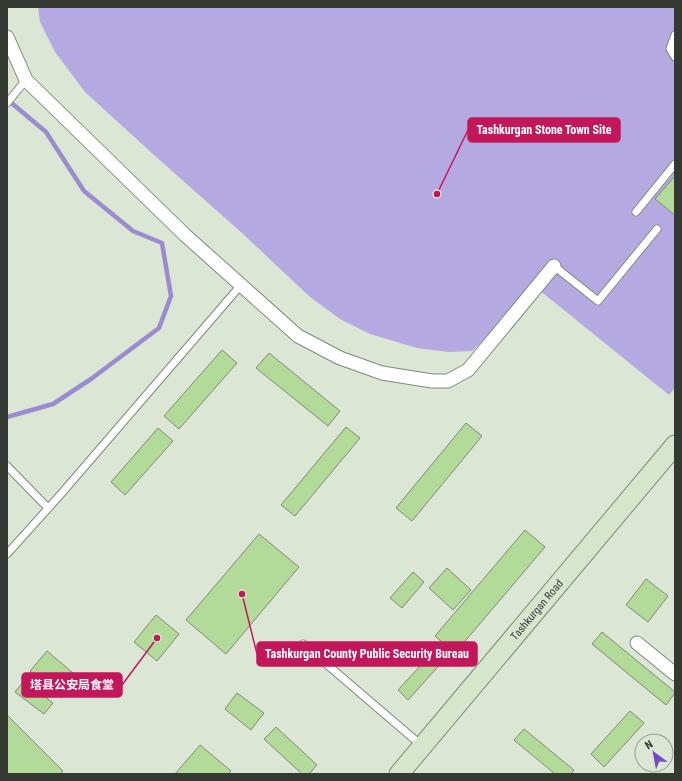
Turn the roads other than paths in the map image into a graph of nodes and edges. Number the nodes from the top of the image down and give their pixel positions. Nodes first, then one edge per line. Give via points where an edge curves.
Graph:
1 (675, 35) edge
2 (7, 37) edge
3 (675, 56) edge
4 (26, 80) junction
5 (7, 103) edge
6 (675, 164) edge
7 (636, 212) dead end
8 (657, 229) dead end
9 (554, 266) joint
10 (241, 285) junction
11 (675, 445) edge
12 (7, 466) edge
13 (48, 508) junction
14 (7, 554) edge
15 (636, 643) dead end
16 (303, 644) dead end
17 (675, 674) edge
18 (422, 746) junction
19 (399, 774) edge

1 - 3 lane via 670,49
2 - 4 street
4 - 5 lane
4 - 10 street via 185,235
6 - 7 lane
8 - 9 lane via 598,301
9 - 10 street via 468,370 448,381 432,382 382,373 340,358 298,336
10 - 13 lane
11 - 18 main road, Tashkurgan Road
12 - 13 lane
13 - 14 lane
15 - 17 street
16 - 18 lane
18 - 19 main road, Tashkurgan Road

